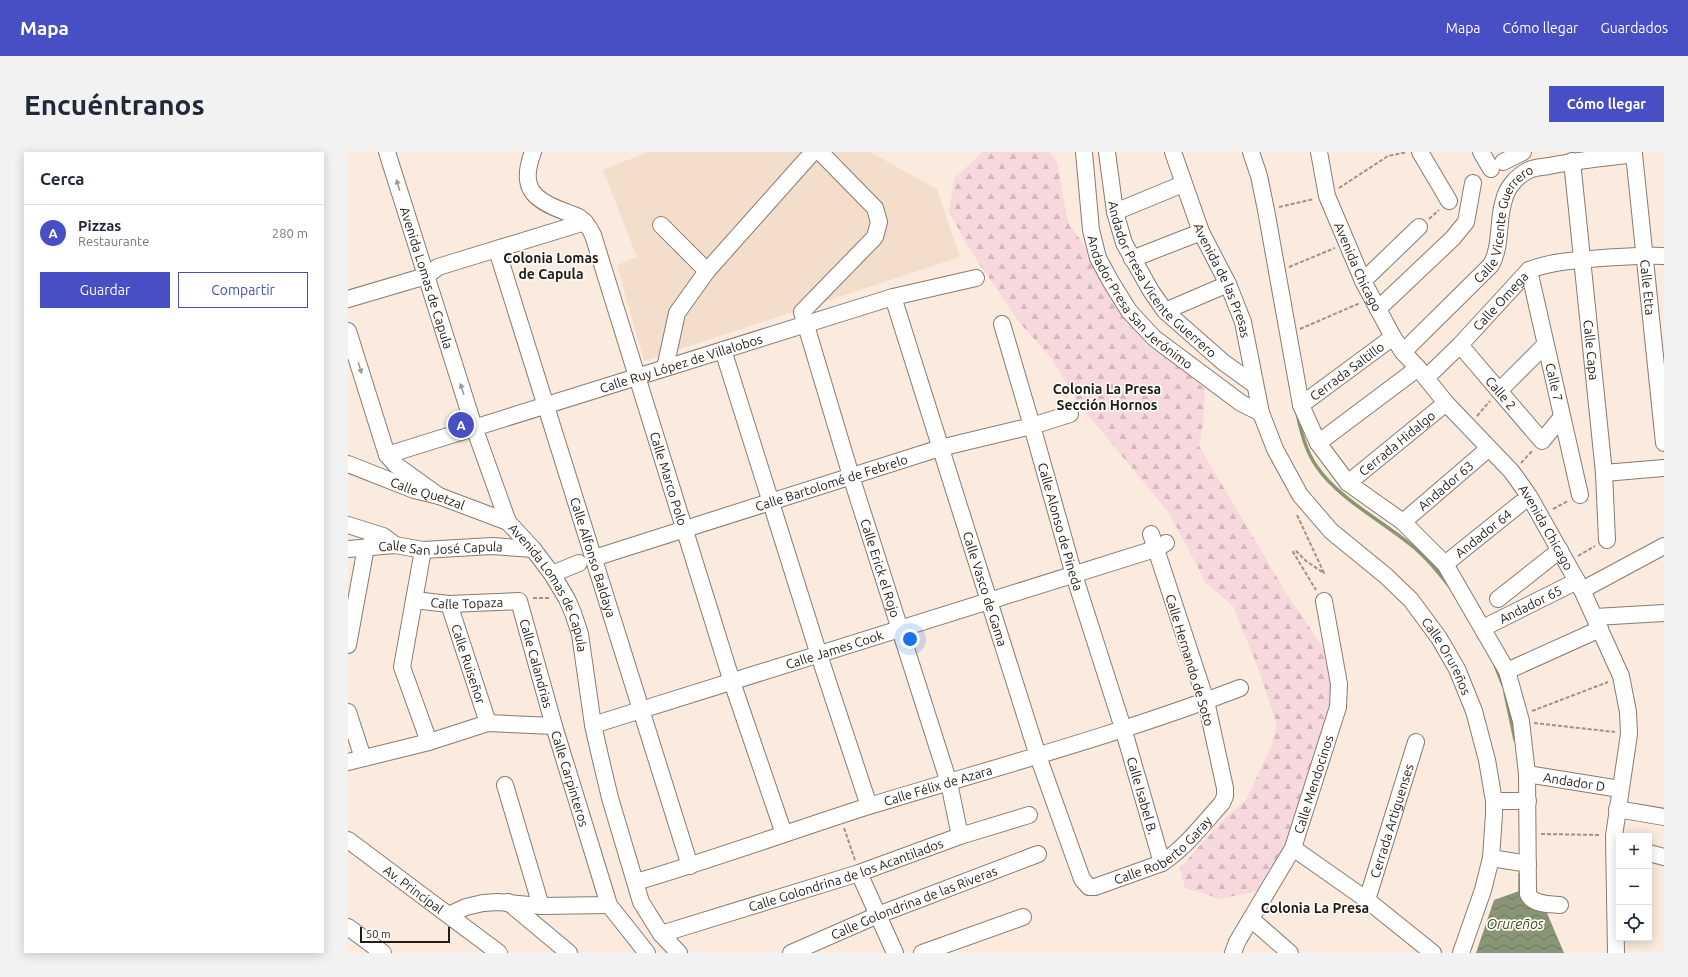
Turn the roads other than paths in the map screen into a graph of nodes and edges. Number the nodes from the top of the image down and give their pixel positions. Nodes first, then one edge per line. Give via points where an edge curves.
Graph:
1 (387, 152) edge
2 (533, 152) edge
3 (813, 152) edge
4 (820, 152) edge
5 (1084, 152) edge
6 (1107, 152) edge
7 (1173, 152) edge
8 (1251, 152) edge
9 (1319, 152) edge
10 (1420, 152) edge
11 (1481, 152) edge
12 (1523, 152) edge
13 (1634, 154) joint
14 (1572, 161) junction
15 (1473, 183) dead end
16 (1183, 184) junction
17 (1449, 201) dead end
18 (1115, 212) junction
19 (585, 222) junction
20 (661, 225) dead end
21 (1419, 227) dead end
22 (1201, 232) junction
23 (497, 250) junction
24 (1645, 255) junction
25 (1664, 256) edge
26 (1132, 258) junction
27 (1582, 260) junction
28 (1529, 270) junction
29 (707, 271) junction
30 (426, 276) junction
31 (976, 278) dead end
32 (1363, 282) junction
33 (1228, 284) junction
34 (893, 297) junction
35 (348, 299) edge
36 (1375, 303) junction
37 (1165, 311) junction
38 (805, 324) junction
39 (1002, 324) dead end
40 (348, 331) edge
41 (1393, 337) junction
42 (1545, 344) junction
43 (1460, 345) junction
44 (723, 350) junction
45 (1403, 352) junction
46 (665, 368) junction
47 (1422, 373) junction
48 (638, 376) junction
49 (1254, 385) junction
50 (1499, 391) junction
51 (1446, 403) junction
52 (545, 405) junction
53 (1301, 405) junction
54 (1260, 413) junction
55 (1070, 414) dead end
56 (1562, 418) junction
57 (474, 426) junction
58 (1032, 426) junction
59 (1318, 443) junction
60 (1664, 443) edge
61 (940, 448) junction
62 (1488, 449) junction
63 (387, 455) junction
64 (348, 464) edge
65 (1664, 468) edge
66 (1604, 473) junction
67 (851, 476) junction
68 (1348, 483) junction
69 (1580, 495) road end
70 (439, 496) junction
71 (771, 501) junction
72 (1521, 503) dead end
73 (508, 522) junction
74 (1403, 522) junction
75 (348, 525) edge
76 (686, 530) junction
77 (1607, 540) road end
78 (1157, 542) joint
79 (395, 545) junction
80 (1664, 546) edge
81 (366, 547) junction
82 (348, 549) edge
83 (533, 549) junction
84 (423, 550) junction
85 (1564, 556) junction
86 (586, 560) junction
87 (1445, 564) junction
88 (552, 574) junction
89 (1074, 575) junction
90 (1580, 585) junction
91 (1498, 599) dead end
92 (414, 600) junction
93 (519, 601) joint
94 (989, 601) junction
95 (1324, 601) road end
96 (449, 604) junction
97 (1664, 613) edge
98 (1597, 623) junction
99 (1483, 628) junction
100 (901, 629) junction
101 (348, 645) edge
102 (819, 655) junction
103 (1507, 671) junction
104 (732, 682) junction
105 (1240, 688) dead end
106 (1206, 701) junction
107 (640, 710) junction
108 (348, 712) edge
109 (488, 724) junction
110 (593, 725) junction
111 (554, 726) junction
112 (1123, 728) junction
113 (429, 742) junction
114 (1416, 742) dead end
115 (1038, 756) junction
116 (356, 760) edge
117 (1528, 774) junction
118 (949, 783) junction
119 (505, 785) dead end
120 (1226, 788) joint
121 (1620, 789) junction
122 (1495, 801) junction
123 (1527, 801) junction
124 (869, 806) junction
125 (1617, 809) junction
126 (1029, 815) dead end
127 (1664, 817) edge
128 (784, 834) junction
129 (960, 836) junction
130 (348, 840) edge
131 (1615, 842) edge
132 (1293, 848) junction
133 (1038, 854) dead end
134 (1652, 854) edge
135 (1664, 857) edge
136 (1492, 858) junction
137 (1162, 863) junction
138 (1528, 864) junction
139 (690, 866) junction
140 (859, 872) junction
141 (1082, 880) joint
142 (636, 882) junction
143 (1367, 900) junction
144 (508, 902) junction
145 (609, 905) junction
146 (1560, 905) dead end
147 (541, 906) junction
148 (449, 915) junction
149 (878, 915) junction
150 (1023, 917) dead end
151 (1251, 919) junction
152 (348, 927) edge
153 (661, 934) junction
154 (382, 953) edge
155 (499, 953) edge
156 (569, 953) edge
157 (648, 953) edge
158 (679, 953) edge
159 (791, 953) edge
160 (894, 953) edge
161 (922, 953) edge
162 (1232, 953) edge
163 (1290, 953) edge
164 (1433, 953) edge
165 (1461, 953) edge
166 (1616, 953) edge

30 -> 1 street, Avenida Lomas de Capula
2 - 19 street via 527,176 534,194 544,202 580,217
3 - 29 street
4 - 38 street via 875,208 879,222 875,237 802,312
5 - 54 street, Andador Presa San Jerónimo via 1091,230 1098,258 1129,311 1154,338 1241,403
6 - 18 street, Andador Presa Vicente Guerrero
7 - 16 street, Avenida de las Presas
8 - 53 street via 1266,210
9 - 32 street, Avenida Chicago via 1327,196
10 - 17 street
11 - 12 street via 1497,165
13 - 14 street, Calle Vicente Guerrero
13 - 24 street, Calle Etta
14 - 27 street, Calle Capa
14 - 45 street, Calle Vicente Guerrero via 1530,170 1518,177 1510,186 1504,200 1498,248 1491,265
15 - 36 street via 1466,222 1453,238
16 - 18 street
16 - 22 street, Avenida de las Presas
18 - 26 street, Andador Presa Vicente Guerrero via 1124,243
19 - 23 street
19 - 48 street, Calle Marco Polo via 593,235
20 - 29 street
21 - 32 street
22 - 26 street
22 - 33 street, Avenida de las Presas
23 - 30 street via 438,268
23 - 52 street, Calle Alfonso Baldaya
24 - 25 street, Calle Omega
24 - 27 street, Calle Omega
24 - 60 street, Calle Etta
26 - 37 street, Andador Presa Vicente Guerrero
27 - 28 street, Calle Omega via 1545,264
27 - 66 street, Calle Capa
28 - 42 street, Calle 7
28 - 43 street, Calle Omega
29 - 46 street via 677,313
30 - 35 street
57 -> 30 street, Avenida Lomas de Capula
31 - 34 street, Calle Ruy López de Villalobos
32 - 36 street, Avenida Chicago
33 - 37 street
33 - 49 street, Avenida de las Presas via 1243,322
34 - 38 street, Calle Ruy López de Villalobos
34 - 61 street, Calle Vasco de Gama
36 - 41 street, Avenida Chicago
37 - 49 street, Andador Presa Vicente Guerrero
38 - 44 street, Calle Ruy López de Villalobos
38 - 67 street, Calle Erick el Rojo
39 - 58 street, Calle Alonso de Pineda
40 -> 63 street
41 - 45 street, Avenida Chicago
41 - 53 street, Cerrada Saltillo
42 - 50 street
42 - 56 street, Calle 7
43 - 47 street, Calle Omega
43 - 50 street, Calle 2
44 - 46 street, Calle Ruy López de Villalobos
44 - 71 street
45 - 47 street, Avenida Chicago
46 - 48 street, Calle Ruy López de Villalobos
47 - 51 street, Avenida Chicago
47 - 59 street, Calle Omega
48 - 52 street, Calle Ruy López de Villalobos
48 - 76 street, Calle Marco Polo
49 - 54 street, Avenida de las Presas
50 - 56 street, Calle 2 via 1542,441
51 - 62 street, Avenida Chicago
51 - 68 street, Cerrada Hidalgo
52 - 57 street, Calle Ruy López de Villalobos
52 - 86 street, Calle Alfonso Baldaya
53 - 59 street
54 - 122 street, Calle Orureños via 1300,495 1331,531 1411,600 1439,638 1457,669 1474,711
55 - 58 street, Calle Bartolomé de Febrelo
56 - 69 street, Calle 7
57 - 63 street, Calle Ruy López de Villalobos
57 - 73 street, Avenida Lomas de Capula
58 - 61 street, Calle Bartolomé de Febrelo
58 - 89 street, Calle Alonso de Pineda
59 - 68 street
61 - 67 street, Calle Bartolomé de Febrelo
61 - 94 street, Calle Vasco de Gama
62 - 74 street, Andador 63
62 - 85 street, Avenida Chicago via 1512,472
63 - 70 street via 396,466
64 - 70 street, Calle Quetzal via 414,490
65 - 66 street
66 - 77 street, Calle Capa
67 - 71 street, Calle Bartolomé de Febrelo
67 - 100 street, Calle Erick el Rojo
68 - 74 street
70 - 73 street, Calle Quetzal
71 - 76 street, Calle Bartolomé de Febrelo
71 - 102 street
72 - 87 street, Andador 64
73 - 83 street, Avenida Lomas de Capula
74 - 87 street
75 - 79 street via 382,536
76 - 86 street, Calle Bartolomé de Febrelo
76 - 104 street, Calle Marco Polo
78 - 89 street, Calle James Cook
78 - 106 street, Calle Hernando de Soto
79 - 81 street, Calle San José Capula
79 - 84 street, Calle San José Capula
80 - 90 street, Andador 65
81 - 82 street, Calle San José Capula
81 - 101 street
83 - 84 street, Calle San José Capula via 492,546
83 - 88 street, Avenida Lomas de Capula
84 - 92 street
85 - 90 street, Avenida Chicago
85 - 91 street
86 - 88 street, Calle Bartolomé de Febrelo
86 - 107 street, Calle Alfonso Baldaya
87 - 99 street
88 - 110 street, Avenida Lomas de Capula via 567,599 580,634
89 - 94 street, Calle James Cook
89 - 112 street, Calle Alonso de Pineda
90 - 98 street, Avenida Chicago
90 - 99 street, Andador 65
92 - 96 street, Calle Topaza
92 - 113 street via 402,667
93 - 96 street, Calle Topaza
93 - 111 street, Calle Calandrias
94 - 100 street, Calle James Cook
94 - 115 street, Calle Vasco de Gama
95 - 132 street, Calle Mendocinos via 1339,684 1338,707
96 - 109 street, Calle Ruiseñor
97 - 98 street
98 - 103 street
98 - 121 street, Avenida Chicago via 1621,676 1627,706 1629,734
99 - 103 street
100 - 102 street, Calle James Cook
100 - 118 street, Calle Erick el Rojo
102 - 104 street, Calle James Cook
102 - 124 street
103 - 117 street via 1520,719
104 - 107 street, Calle James Cook
104 - 128 street, Calle Marco Polo
105 - 106 street, Calle Félix de Azara
106 - 112 street, Calle Félix de Azara
106 - 120 street, Calle Hernando de Soto
107 - 110 street, Calle James Cook
107 - 139 street, Calle Alfonso Baldaya
108 - 116 street
109 - 111 street, Calle Carpinteros
109 - 113 street, Calle Carpinteros
110 - 142 street, Avenida Lomas de Capula via 610,798
111 - 145 street, Calle Carpinteros
112 - 115 street, Calle Félix de Azara
112 - 137 street, Calle Isabel B.
113 - 116 street, Calle Carpinteros
114 - 143 street, Cerrada Artiguenses
115 - 118 street, Calle Félix de Azara
115 - 141 street, Calle Vasco de Gama
117 - 121 street, Andador D
117 - 123 street
118 - 124 street, Calle Félix de Azara
118 - 129 street, Calle Erick el Rojo
119 - 147 street
120 - 137 street, Calle Roberto Garay via 1222,803 1180,850
121 - 125 street, Avenida Chicago
122 - 123 street
122 - 136 street, Calle Orureños
123 - 138 street
124 - 128 street, Calle Félix de Azara
125 - 127 street
125 - 131 street, Avenida Chicago
126 - 129 street, Calle Golondrina de los Acantilados
128 - 139 street, Calle Félix de Azara
129 - 140 street, Calle Golondrina de los Acantilados
130 - 148 street, Av. Principal
131 - 166 street, Avenida Chicago
132 - 143 street
132 - 151 street, Calle Mendocinos
133 - 149 street, Calle Golondrina de las Riveras
134 - 135 street
136 - 138 street
136 - 165 street, Calle Orureños
137 - 141 street, Calle Roberto Garay via 1095,887 1089,887
138 - 146 street via 1529,897 1535,901
139 - 142 street, Calle Félix de Azara
140 - 149 street
140 - 153 street, Calle Golondrina de los Acantilados
142 - 153 street, Avenida Lomas de Capula via 641,902
143 - 164 street
144 - 147 street
144 - 148 street via 482,903
144 - 156 street
145 - 147 street
145 - 157 street, Calle Carpinteros
148 - 155 street, Av. Principal
149 - 159 street, Calle Golondrina de las Riveras
149 - 160 street
150 - 161 street
151 - 162 street, Calle Mendocinos
151 - 163 street
152 - 154 street
153 - 158 street, Avenida Lomas de Capula

